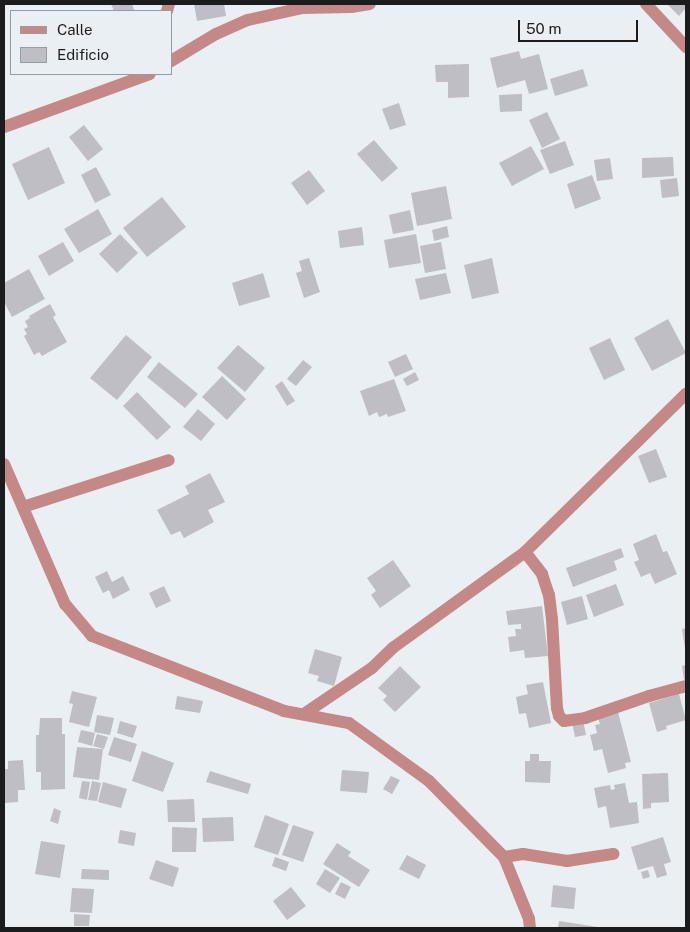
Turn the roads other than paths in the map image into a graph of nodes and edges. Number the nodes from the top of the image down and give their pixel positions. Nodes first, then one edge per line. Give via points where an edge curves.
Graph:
1 (370, 4) edge
2 (646, 4) edge
3 (686, 47) edge
4 (172, 60) edge
5 (147, 75) edge
6 (4, 127) edge
7 (686, 394) edge
8 (169, 460) dead end
9 (4, 464) edge
10 (23, 507) junction
11 (525, 552) junction
12 (686, 686) edge
13 (304, 714) junction
14 (612, 854) dead end
15 (504, 858) junction
16 (530, 928) edge

1 - 4 street via 302,8 248,20 216,34
2 - 3 street
5 - 6 street
7 - 11 street
8 - 10 street
9 - 10 street
10 - 13 street via 65,604 92,636 284,711
11 - 12 street via 542,574 549,595 556,708 564,721 585,718
11 - 13 street via 394,647 372,668
13 - 15 street via 349,723 428,781
14 - 15 street via 567,861 524,854
15 - 16 street via 529,918

